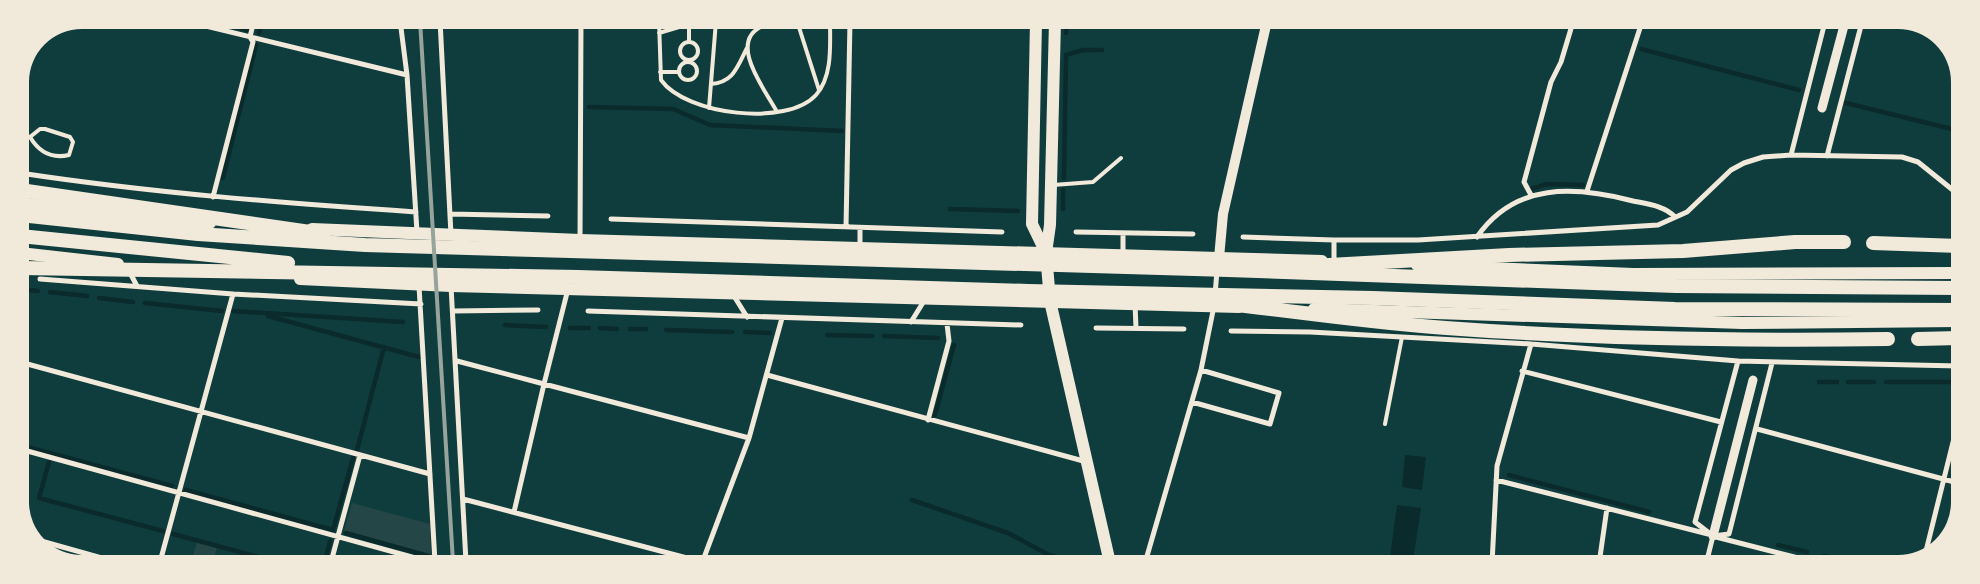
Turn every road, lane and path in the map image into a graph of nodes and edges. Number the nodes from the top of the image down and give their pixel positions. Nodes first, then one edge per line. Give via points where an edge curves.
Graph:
1 (218, 29) edge
2 (252, 29) edge
3 (401, 29) edge
4 (440, 29) edge
5 (581, 29) edge
6 (659, 29) edge
7 (673, 29) edge
8 (690, 29) edge
9 (715, 29) edge
10 (760, 29) edge
11 (800, 29) edge
12 (830, 29) edge
13 (850, 29) edge
14 (1036, 29) edge
15 (1055, 29) edge
16 (1265, 29) edge
17 (1571, 29) edge
18 (1640, 29) edge
19 (1823, 29) edge
20 (1843, 29) edge
21 (1860, 29) edge
22 (659, 33) junction
23 (250, 37) junction
24 (689, 42) junction
25 (747, 48) junction
26 (660, 72) junction
27 (679, 72) junction
28 (407, 75) junction
29 (711, 84) junction
30 (819, 91) junction
31 (709, 108) junction
32 (1822, 108) dead end
33 (777, 112) junction
34 (30, 137) joint
35 (1791, 156) junction
36 (1827, 156) junction
37 (1122, 158) dead end
38 (29, 174) edge
39 (1051, 185) junction
40 (29, 187) edge
41 (1951, 189) edge
42 (29, 191) edge
43 (1587, 191) junction
44 (1531, 196) junction
45 (213, 197) junction
46 (90, 200) junction
47 (29, 204) edge
48 (416, 212) junction
49 (450, 214) junction
50 (29, 215) edge
51 (548, 216) dead end
52 (1675, 217) junction
53 (611, 219) dead end
54 (846, 227) junction
55 (860, 228) junction
56 (1002, 232) dead end
57 (1076, 232) dead end
58 (1123, 233) junction
59 (1193, 234) dead end
60 (418, 235) junction
61 (1477, 236) junction
62 (29, 237) edge
63 (1243, 237) dead end
64 (580, 240) junction
65 (1334, 240) junction
66 (449, 241) junction
67 (1844, 242) dead end
68 (1874, 243) dead end
69 (1951, 246) edge
70 (860, 248) junction
71 (1046, 253) junction
72 (29, 254) edge
73 (1123, 255) junction
74 (1219, 258) junction
75 (1334, 262) junction
76 (126, 265) junction
77 (29, 268) edge
78 (1228, 270) junction
79 (1951, 273) edge
80 (40, 279) dead end
81 (448, 280) junction
82 (419, 284) junction
83 (137, 286) junction
84 (1951, 288) edge
85 (568, 289) junction
86 (1028, 291) junction
87 (732, 292) junction
88 (233, 294) junction
89 (926, 298) junction
90 (1050, 302) junction
91 (420, 304) junction
92 (1135, 304) junction
93 (1214, 306) junction
94 (538, 310) dead end
95 (1951, 310) edge
96 (453, 311) junction
97 (588, 311) dead end
98 (1372, 311) junction
99 (747, 316) junction
100 (782, 318) junction
101 (1951, 321) edge
102 (911, 322) junction
103 (947, 324) junction
104 (1021, 325) dead end
105 (1096, 328) dead end
106 (1136, 328) junction
107 (1184, 329) dead end
108 (1231, 331) dead end
109 (1372, 335) junction
110 (1402, 337) junction
111 (1951, 338) edge
112 (1888, 339) dead end
113 (1918, 339) dead end
114 (1531, 344) junction
115 (457, 361) junction
116 (1738, 362) junction
117 (1772, 363) junction
118 (29, 364) edge
119 (1951, 366) edge
120 (1202, 370) junction
121 (1522, 370) junction
122 (767, 375) junction
123 (1753, 380) dead end
124 (544, 384) junction
125 (1192, 402) junction
126 (202, 410) junction
127 (928, 420) junction
128 (1721, 422) junction
129 (1385, 424) dead end
130 (1757, 429) junction
131 (749, 438) junction
132 (29, 452) edge
133 (1951, 453) edge
134 (360, 454) junction
135 (1087, 463) junction
136 (430, 474) junction
137 (1945, 479) junction
138 (1496, 480) junction
139 (1951, 481) edge
140 (180, 492) junction
141 (463, 499) junction
142 (1607, 508) junction
143 (514, 512) junction
144 (338, 536) junction
145 (1713, 536) junction
146 (48, 543) edge
147 (1927, 547) edge
148 (91, 555) edge
149 (162, 555) edge
150 (333, 555) edge
151 (405, 555) edge
152 (435, 555) edge
153 (466, 555) edge
154 (677, 555) edge
155 (706, 555) edge
156 (1108, 555) edge
157 (1147, 555) edge
158 (1492, 555) edge
159 (1600, 555) edge
160 (1708, 555) edge
161 (1783, 555) edge

1 - 23 street
2 - 23 street
3 - 28 street
4 - 49 street
5 - 64 street
6 - 22 lane
7 - 22 lane
8 - 24 lane
9 - 29 lane
10 - 25 lane via 749,40
11 - 30 lane
12 - 30 lane via 828,66
13 - 54 street
14 - 71 main road via 1032,224
15 - 39 main road
16 - 74 main road via 1223,214
17 - 44 street via 1561,62 1550,82 1524,182
18 - 43 street
19 - 35 street
20 - 32 street
21 - 36 street
22 - 26 lane
23 - 28 street
23 - 45 street via 253,42
24 - 24 lane via 696,45 698,52 695,59 689,61 679,52 682,45
25 - 29 lane via 730,78 723,83
25 - 33 lane via 748,59
26 - 27 lane
26 - 31 lane via 661,80 676,95
27 - 27 lane via 681,65 688,62 696,65 698,72 694,79 688,81
28 - 48 street
29 - 31 lane
30 - 33 lane via 806,103
31 - 33 lane
34 - 34 lane via 36,148 62,157 69,155 73,142 70,137 45,129
35 - 36 street
35 - 52 street via 1744,163 1731,170 1687,212
36 - 41 street via 1891,156 1918,162
37 - 39 lane via 1093,182
38 - 45 street via 104,186
39 - 71 main road
40 - 46 highway
42 - 46 highway
43 - 44 street
43 - 52 street via 1658,207
44 - 61 street via 1501,210
45 - 48 street
46 - 66 highway via 278,229
47 - 60 main road via 185,221
48 - 60 street
49 - 51 street
49 - 66 street
50 - 66 highway via 94,224 365,245
52 - 61 street via 1658,225
53 - 54 street
54 - 55 street
55 - 56 street
55 - 70 street
57 - 58 street
58 - 59 street
58 - 73 street
60 - 66 main road
61 - 65 street
62 - 81 highway
63 - 65 street
64 - 66 main road
64 - 70 main road
65 - 75 street
66 - 78 highway
67 - 78 highway via 1788,242 1650,253 1509,255
68 - 69 highway
70 - 71 main road
71 - 73 main road
71 - 90 main road
72 - 76 main road
73 - 74 main road
74 - 75 main road
74 - 93 street
75 - 79 main road via 1633,274
76 - 82 main road via 219,274
76 - 83 street
77 - 81 highway
78 - 84 highway via 1676,286
80 - 83 street
81 - 82 main road
81 - 85 main road
81 - 86 highway
81 - 96 street
82 - 91 street
83 - 88 street
85 - 87 main road
85 - 124 street
86 - 95 highway via 1373,298 1674,309
86 - 112 highway via 1206,301 1444,328 1714,339
87 - 89 main road
87 - 99 street
88 - 91 street
88 - 126 street
89 - 90 main road
89 - 102 street
90 - 92 main road
90 - 135 main road
91 - 136 street
92 - 93 main road
92 - 106 street
93 - 98 main road
93 - 120 street
94 - 96 street
96 - 115 street
97 - 99 street
98 - 101 main road via 1742,323
98 - 109 street
99 - 100 street
100 - 102 street
100 - 122 street
102 - 103 street
103 - 104 street
103 - 127 street via 949,341
105 - 106 street
106 - 107 street
108 - 109 street
109 - 110 street
110 - 114 street
110 - 129 lane
111 - 113 highway
114 - 116 street
114 - 121 street
115 - 124 street
115 - 141 street
116 - 117 street
116 - 128 street
117 - 119 street
117 - 130 street
118 - 126 street
120 - 125 street
120 - 125 street via 1279,393 1270,424
121 - 128 street
121 - 138 street
122 - 127 street
122 - 131 street
123 - 145 street
124 - 131 street
124 - 143 street
125 - 157 street
126 - 134 street
126 - 140 street
127 - 135 street
128 - 145 street via 1695,522
130 - 137 street
130 - 145 street via 1729,534
131 - 155 street
132 - 140 street
133 - 137 street
134 - 136 street
134 - 144 street
135 - 156 main road
136 - 152 street
137 - 139 street
137 - 147 street
138 - 142 street
138 - 158 street
140 - 144 street
140 - 149 street
141 - 143 street
141 - 153 street
142 - 145 street
142 - 159 street
143 - 154 street
144 - 150 street
144 - 151 street
145 - 160 street
145 - 161 street
146 - 148 street

